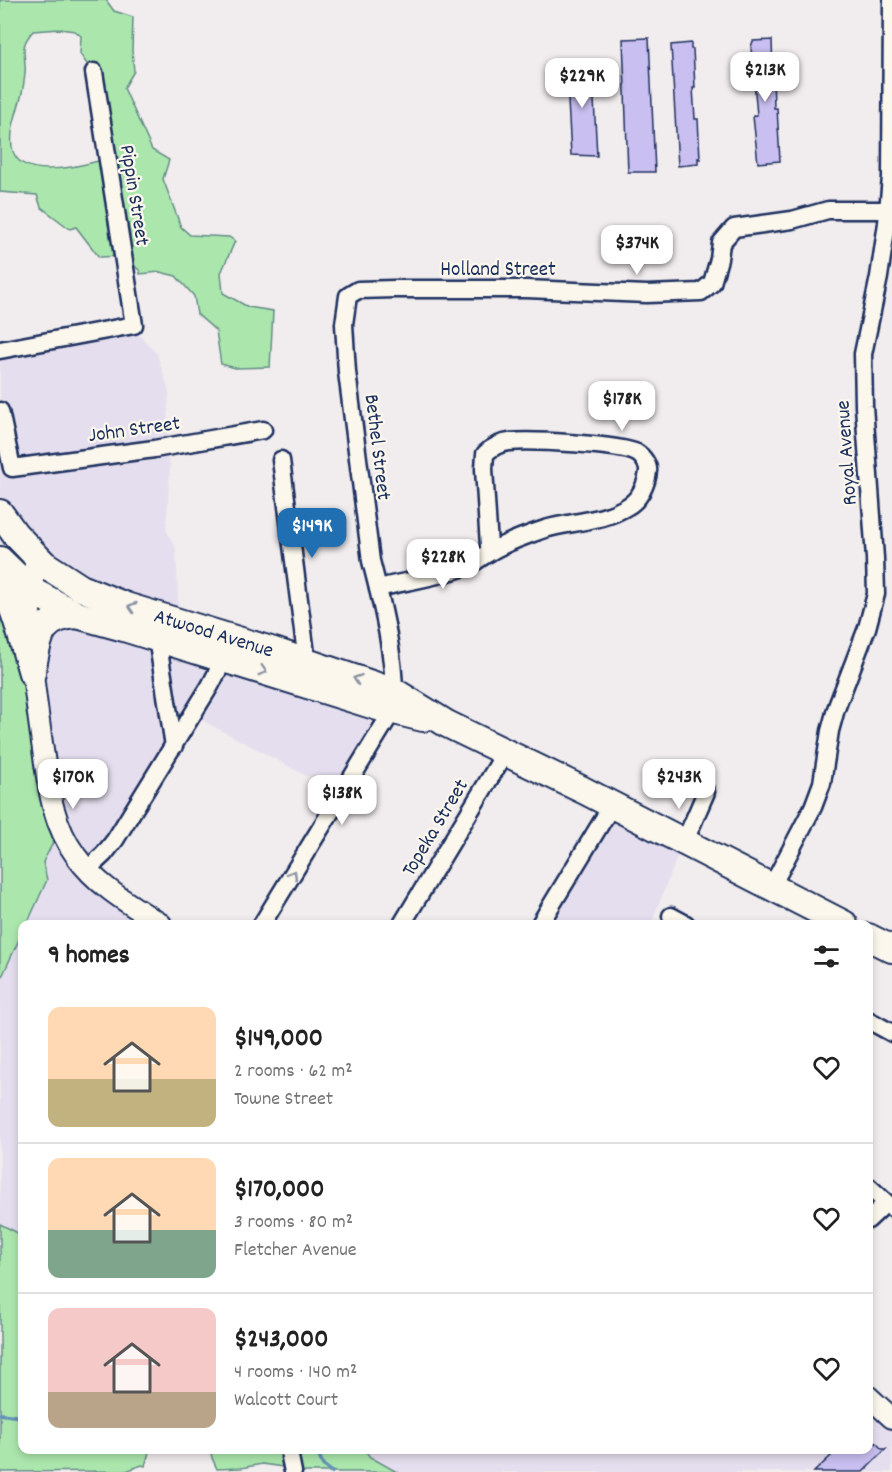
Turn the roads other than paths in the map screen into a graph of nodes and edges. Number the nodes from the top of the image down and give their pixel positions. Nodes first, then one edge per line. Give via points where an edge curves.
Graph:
1 (891, 0) edge
2 (94, 72) dead end
3 (890, 210) edge
4 (348, 296) joint
5 (0, 350) edge
6 (0, 411) edge
7 (263, 430) dead end
8 (281, 460) dead end
9 (0, 513) edge
10 (491, 551) junction
11 (36, 556) junction
12 (0, 560) edge
13 (0, 572) edge
14 (378, 588) junction
15 (32, 591) junction
16 (77, 615) junction
17 (157, 638) junction
18 (224, 659) junction
19 (307, 662) junction
20 (32, 674) junction
21 (394, 701) junction
22 (174, 746) junction
23 (505, 753) junction
24 (706, 792) dead end
25 (612, 805) junction
26 (684, 843) junction
27 (88, 869) junction
28 (772, 886) junction
29 (671, 916) dead end
30 (155, 920) edge
31 (264, 920) edge
32 (404, 920) edge
33 (542, 920) edge
34 (678, 920) edge
35 (836, 920) edge
36 (873, 940) edge
37 (892, 949) edge
38 (873, 1024) edge
39 (892, 1033) edge
40 (873, 1191) edge
41 (889, 1205) edge
42 (873, 1216) edge
43 (873, 1401) edge
44 (892, 1418) edge

1 - 3 street, Royal Avenue
2 - 5 street, Pippin Street via 134,325
3 - 4 street, Holland Street via 828,210 792,220 734,228 721,243 712,283 701,292 394,289 358,290
3 - 28 street, Royal Avenue via 863,354 876,594 836,709 822,783
4 - 14 street, Bethel Street via 344,324 346,372
6 - 7 street, John Street via 12,468
8 - 19 street
9 - 11 main road, Atwood Avenue
10 - 10 street via 544,530 605,518 631,505 644,488 648,466 640,455 625,449 563,443 509,442 495,446 485,454 484,469
10 - 14 street via 461,568
11 - 15 street
19 -> 11 main road, Atwood Avenue via 126,606 81,588
12 - 15 main road, Atwood Avenue
13 - 20 main road
14 - 21 street, Bethel Street
15 - 16 main road, Atwood Avenue
15 - 20 street
16 - 17 main road, Atwood Avenue
16 - 20 main road via 50,621 41,631
17 - 18 main road, Atwood Avenue
17 - 22 street
18 -> 21 main road, Atwood Avenue
18 - 22 street
21 -> 19 main road, Atwood Avenue
20 - 27 street via 51,802 66,842
21 - 23 main road, Atwood Avenue
31 -> 21 street
22 - 27 street via 115,840
23 - 25 main road, Atwood Avenue
23 - 32 street, Topeka Street
24 - 26 street
25 - 26 main road, Atwood Avenue
25 - 33 street
26 - 28 main road, Atwood Avenue
27 - 30 street via 102,885
28 - 35 main road, Atwood Avenue
29 - 34 street
36 - 37 main road
38 - 39 street
40 - 41 street
41 - 42 street
43 - 44 street

